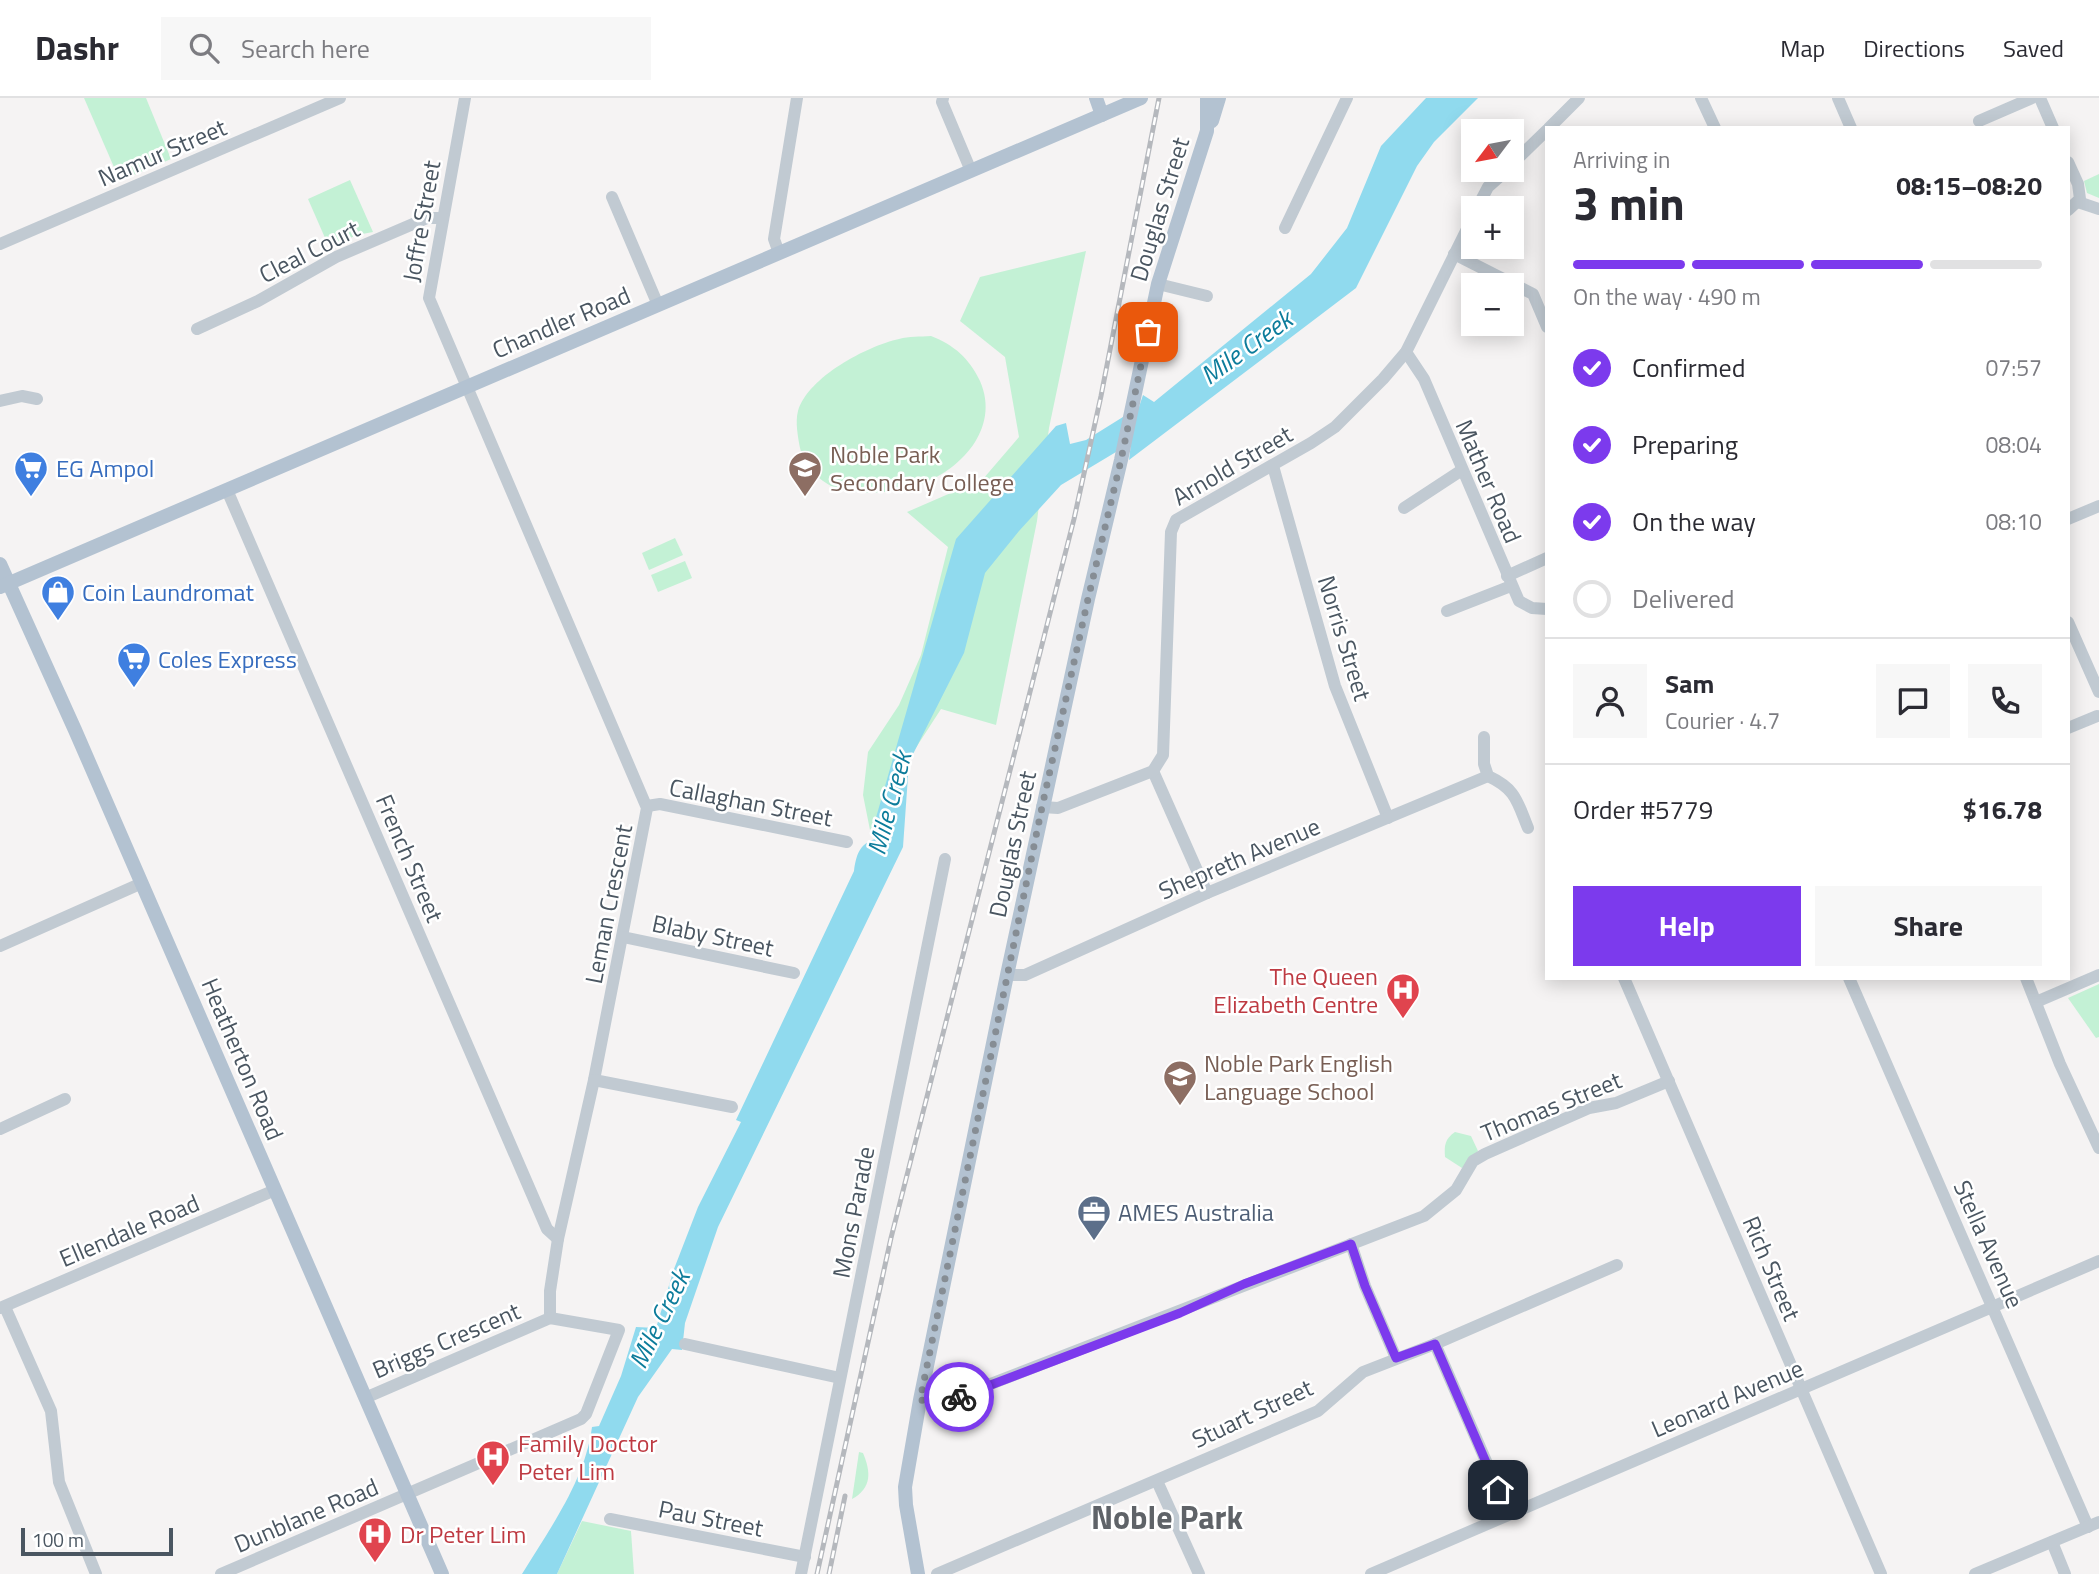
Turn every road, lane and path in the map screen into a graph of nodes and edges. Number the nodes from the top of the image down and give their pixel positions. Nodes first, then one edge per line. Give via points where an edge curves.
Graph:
1 (340, 98) edge
2 (465, 98) edge
3 (797, 98) edge
4 (943, 98) edge
5 (1096, 98) edge
6 (1141, 98) edge
7 (1197, 98) edge
8 (1347, 98) edge
9 (1579, 98) edge
10 (1702, 98) edge
11 (1838, 98) edge
12 (2032, 98) edge
13 (2040, 98) edge
14 (1216, 100) edge
15 (1114, 103) edge
16 (1102, 115) junction
17 (1979, 121) dead end
18 (1551, 126) edge
19 (1714, 126) edge
20 (1850, 126) edge
21 (2052, 126) edge
22 (1545, 132) edge
23 (1206, 135) junction
24 (1524, 152) edge
25 (2070, 166) edge
26 (971, 171) junction
27 (1494, 182) edge
28 (1483, 196) edge
29 (612, 197) dead end
30 (2073, 206) edge
31 (2099, 209) edge
32 (443, 218) junction
33 (1285, 229) dead end
34 (1461, 240) edge
35 (0, 244) edge
36 (779, 253) junction
37 (1454, 254) junction
38 (1158, 284) junction
39 (1207, 296) dead end
40 (658, 305) junction
41 (1545, 322) edge
42 (197, 329) dead end
43 (1406, 352) junction
44 (467, 387) junction
45 (37, 399) dead end
46 (0, 401) edge
47 (1273, 466) junction
48 (1462, 470) junction
49 (227, 490) junction
50 (2099, 506) edge
51 (1404, 508) dead end
52 (2070, 518) edge
53 (1545, 559) edge
54 (0, 564) edge
55 (1509, 581) junction
56 (4, 585) edge
57 (1545, 608) edge
58 (1447, 611) dead end
59 (2070, 627) edge
60 (2099, 692) edge
61 (2098, 713) edge
62 (2070, 727) edge
63 (1484, 737) dead end
64 (1153, 771) junction
65 (1488, 776) junction
66 (647, 806) junction
67 (1042, 807) junction
68 (1388, 818) junction
69 (1528, 828) dead end
70 (846, 842) dead end
71 (945, 859) dead end
72 (142, 883) junction
73 (1207, 893) junction
74 (623, 937) junction
75 (0, 946) edge
76 (794, 973) dead end
77 (1007, 975) junction
78 (2099, 975) edge
79 (1625, 980) edge
80 (1850, 980) edge
81 (2027, 980) edge
82 (2036, 1002) junction
83 (594, 1080) junction
84 (1669, 1081) junction
85 (65, 1099) dead end
86 (732, 1107) dead end
87 (0, 1129) edge
88 (2099, 1148) edge
89 (275, 1190) junction
90 (558, 1239) junction
91 (1351, 1244) junction
92 (2099, 1261) edge
93 (1617, 1265) dead end
94 (1994, 1307) junction
95 (2, 1308) edge
96 (547, 1319) junction
97 (619, 1331) junction
98 (633, 1333) dead end
99 (685, 1344) dead end
100 (1435, 1344) junction
101 (1396, 1358) junction
102 (840, 1378) junction
103 (1801, 1389) junction
104 (365, 1398) junction
105 (920, 1400) junction
106 (1157, 1481) junction
107 (407, 1495) junction
108 (1509, 1514) junction
109 (610, 1519) dead end
110 (2093, 1525) edge
111 (2052, 1542) junction
112 (805, 1557) junction
113 (96, 1574) edge
114 (221, 1574) edge
115 (442, 1574) edge
116 (801, 1574) edge
117 (918, 1574) edge
118 (937, 1574) edge
119 (1199, 1574) edge
120 (1371, 1574) edge
121 (1881, 1574) edge
122 (1975, 1574) edge
123 (2065, 1574) edge

1 - 35 street, Namur Street
2 - 32 street, Joffre Street
3 - 36 street via 774,239
4 - 26 street
5 - 16 main road
6 - 15 main road, Chandler Road
7 - 23 main road
8 - 33 street
9 - 18 street
10 - 19 street
11 - 20 street
12 - 17 street
13 - 21 street
14 - 23 main road, Douglas Street
15 - 16 main road, Chandler Road
16 - 26 main road, Chandler Road
22 - 24 street
23 - 38 main road, Douglas Street
25 - 30 street via 2080,199
26 - 36 main road, Chandler Road
27 - 28 street
29 - 40 street
30 - 31 street
32 - 42 street, Cleal Court via 427,218 336,257
32 - 44 street, Joffre Street via 429,298
34 - 37 street, Arnold Street
36 - 40 main road, Chandler Road
37 - 41 street via 1533,295
37 - 43 street, Arnold Street
38 - 39 street
38 - 67 main road, Douglas Street
40 - 44 main road, Chandler Road
43 - 47 street, Arnold Street via 1335,426
43 - 48 street, Mather Road via 1424,379
44 - 49 main road, Chandler Road
44 - 66 street, Leman Crescent
45 - 46 street via 22,396
47 - 64 street, Arnold Street via 1176,520 1171,532 1163,755
47 - 68 street, Norris Street via 1335,687
48 - 51 street
48 - 55 street, Mather Road
49 - 56 main road, Chandler Road
49 - 90 street, French Street via 541,1216
50 - 52 street
53 - 55 street
54 - 56 main road, Heatherton Road
55 - 57 street, Mather Road via 1519,601
55 - 58 street
56 - 72 main road, Heatherton Road
59 - 60 street
61 - 62 street
63 - 65 street
64 - 67 street via 1058,808
64 - 73 street
65 - 68 street, Shepreth Avenue
65 - 69 street via 1507,785
66 - 70 street, Callaghan Street via 660,804
66 - 74 street, Leman Crescent
67 - 77 main road, Douglas Street
68 - 73 street, Shepreth Avenue
71 - 102 street, Mons Parade
72 - 75 street
72 - 89 main road, Heatherton Road
73 - 77 street, Shepreth Avenue via 1025,975
74 - 76 street, Blaby Street
74 - 83 street, Leman Crescent
77 - 105 main road, Douglas Street
78 - 82 street
79 - 84 street, Rich Street
80 - 94 street, Stella Avenue
81 - 82 street
82 - 88 street
83 - 86 street
83 - 90 street, Leman Crescent
84 - 91 street, Thomas Street via 1616,1103 1589,1108 1485,1154 1473,1161 1456,1190 1424,1216
84 - 103 street, Rich Street
85 - 87 street
89 - 95 street, Ellendale Road
89 - 104 main road, Heatherton Road
90 - 96 street, Leman Crescent via 550,1291 544,1301
91 - 101 street
91 - 105 street, Thomas Street via 944,1402
92 - 94 street, Leonard Avenue
93 - 100 street, Stuart Street
94 - 103 street, Leonard Avenue
94 - 110 street, Stella Avenue
95 - 113 street via 51,1411 59,1482
96 - 97 street
96 - 104 street, Briggs Crescent
97 - 98 street
97 - 107 street, Dunblane Road via 583,1417
99 - 102 street
100 - 101 street, Stuart Street
100 - 108 street
101 - 106 street, Stuart Street via 1355,1377 1318,1410
102 - 112 street, Mons Parade
103 - 108 street, Leonard Avenue
103 - 121 street, Rich Street
104 - 107 main road, Heatherton Road
105 - 117 main road, Douglas Street via 905,1487
106 - 118 street, Stuart Street
106 - 119 street
107 - 114 street, Dunblane Road
107 - 115 main road, Heatherton Road
108 - 120 street, Leonard Avenue
109 - 112 street, Pau Street
110 - 111 street
111 - 122 street
111 - 123 street
112 - 116 street, Mons Parade

